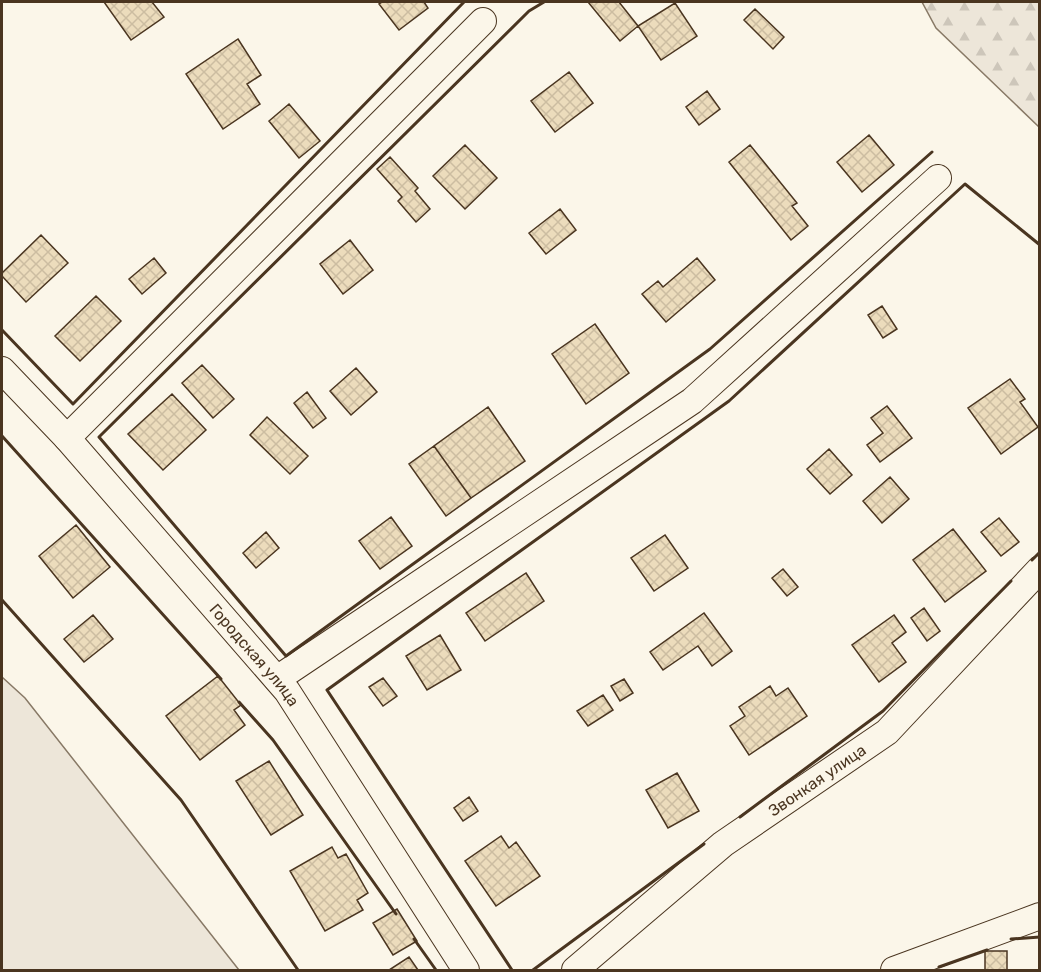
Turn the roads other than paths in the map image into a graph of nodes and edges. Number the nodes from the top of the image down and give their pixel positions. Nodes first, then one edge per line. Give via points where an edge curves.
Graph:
1 (483, 21) dead end
2 (938, 178) dead end
3 (2, 370) edge
4 (67, 438) junction
5 (1040, 569) edge
6 (277, 679) junction
7 (1040, 916) edge
8 (466, 970) edge
9 (575, 970) edge
10 (894, 970) edge

1 - 4 street
2 - 6 street via 692,401
3 - 4 street, Городская улица
4 - 6 street, Городская улица
5 - 9 street, Звонкая улица via 887,732 723,844
6 - 8 street, Городская улица
7 - 10 street

